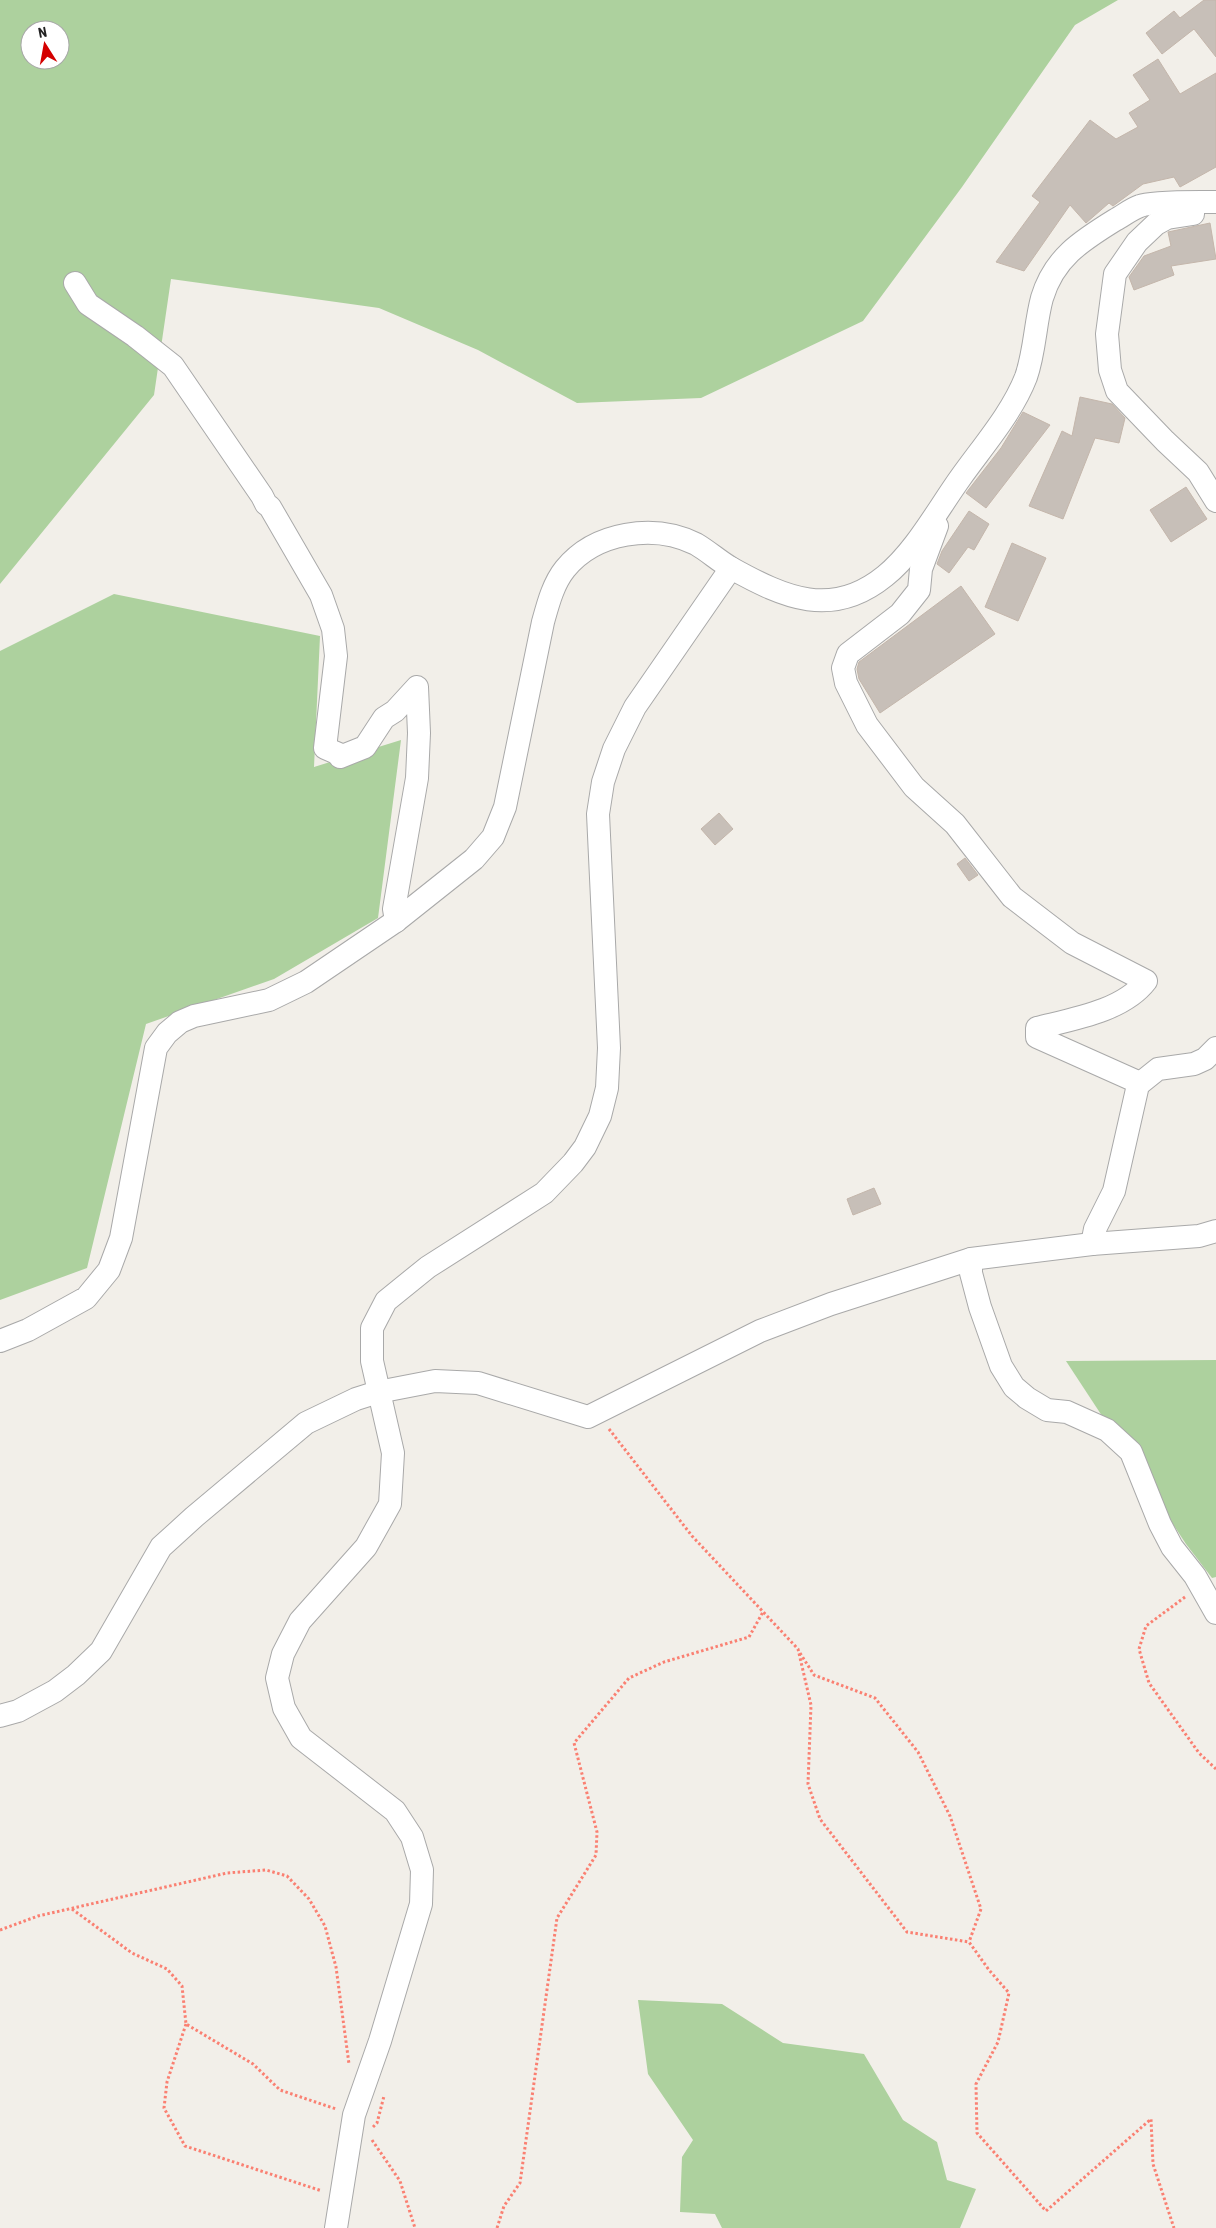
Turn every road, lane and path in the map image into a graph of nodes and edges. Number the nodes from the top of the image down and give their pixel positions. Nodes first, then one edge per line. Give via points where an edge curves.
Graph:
1 (1216, 202) edge
2 (75, 283) dead end
3 (1216, 500) edge
4 (935, 513) junction
5 (731, 568) junction
6 (396, 921) junction
7 (1216, 1048) edge
8 (1140, 1083) junction
9 (1216, 1231) edge
10 (1092, 1244) junction
11 (971, 1259) junction
12 (0, 1341) edge
13 (378, 1392) junction
14 (596, 1413) junction
15 (1200, 1586) junction
16 (763, 1612) junction
17 (1216, 1613) edge
18 (798, 1649) junction
19 (0, 1716) edge
20 (1216, 1769) edge
21 (72, 1909) junction
22 (0, 1930) edge
23 (969, 1942) junction
24 (186, 2024) junction
25 (349, 2064) dead end
26 (386, 2088) dead end
27 (363, 2122) junction
28 (372, 2136) dead end
29 (340, 2197) junction
30 (336, 2228) edge
31 (415, 2228) edge
32 (497, 2228) edge
33 (1174, 2228) edge

1 - 3 street via 1210,210 1168,218 1156,224 1137,242 1114,274 1106,334 1110,370 1117,391 1198,472
1 - 4 street via 1141,205 1085,238 1061,260 1048,280 1032,358 1016,398
2 - 6 street via 88,304 173,366 270,507 321,595 332,629 336,656 326,748 340,757 365,747 384,718 417,687 417,778 394,910
4 - 5 street via 887,575 860,593 846,597 812,602
4 - 8 street via 939,523 921,569 919,590 900,614 848,654 843,668 846,683 867,725 914,787 955,824 1012,898 1072,943 1146,981 1138,992 1096,1014 1037,1028 1038,1037
5 - 6 street via 695,544 662,533 631,533 585,550 564,569 543,622 505,807 493,837 474,859
5 - 13 street via 635,707 614,749 603,782 598,814 609,1048 607,1088 600,1116 585,1147 544,1193 428,1267 386,1301 372,1328 372,1361
6 - 12 street via 306,982 269,1000 194,1016 166,1033 156,1048 121,1238 109,1270 86,1298 28,1330
7 - 8 street via 1194,1064 1158,1069
8 - 10 street via 1133,1099 1114,1191 1094,1229
9 - 10 street via 1199,1236
10 - 11 street
11 - 14 street via 760,1330
11 - 15 street via 971,1273 980,1307 1001,1366 1014,1387 1047,1410 1067,1412 1107,1430 1131,1452 1160,1524
13 - 14 street via 435,1381 478,1384 588,1417
13 - 19 street via 306,1423 194,1517 161,1547 102,1651 56,1692
13 - 27 street via 393,1453 390,1504 366,1548 300,1621 283,1654 278,1678 284,1708 301,1738 395,1811 412,1837 422,1870 421,1904 380,2041
14 - 16 path via 692,1536
15 - 17 street
15 - 20 path via 1146,1626 1139,1649 1148,1683 1199,1753
16 - 18 path
16 - 32 path via 749,1637 664,1662 629,1678 574,1742 597,1832 596,1855 557,1918 520,2183 504,2206
18 - 23 path via 814,1675 875,1698 918,1752 950,1816 981,1910
18 - 23 path via 811,1705 808,1784 820,1819 907,1932
21 - 22 path via 38,1916
21 - 24 path via 132,1953 167,1969 182,1986
21 - 25 path via 227,1873 266,1870 287,1876 309,1899 325,1926 336,1967
23 - 33 path via 1009,1993 998,2042 976,2084 977,2133 1046,2211 1151,2119 1153,2164
24 - 27 path via 253,2064 280,2090
24 - 29 path via 167,2082 164,2108 185,2146
26 - 27 path via 377,2123
27 - 29 street
28 - 31 path via 372,2142 400,2181
29 - 30 street

